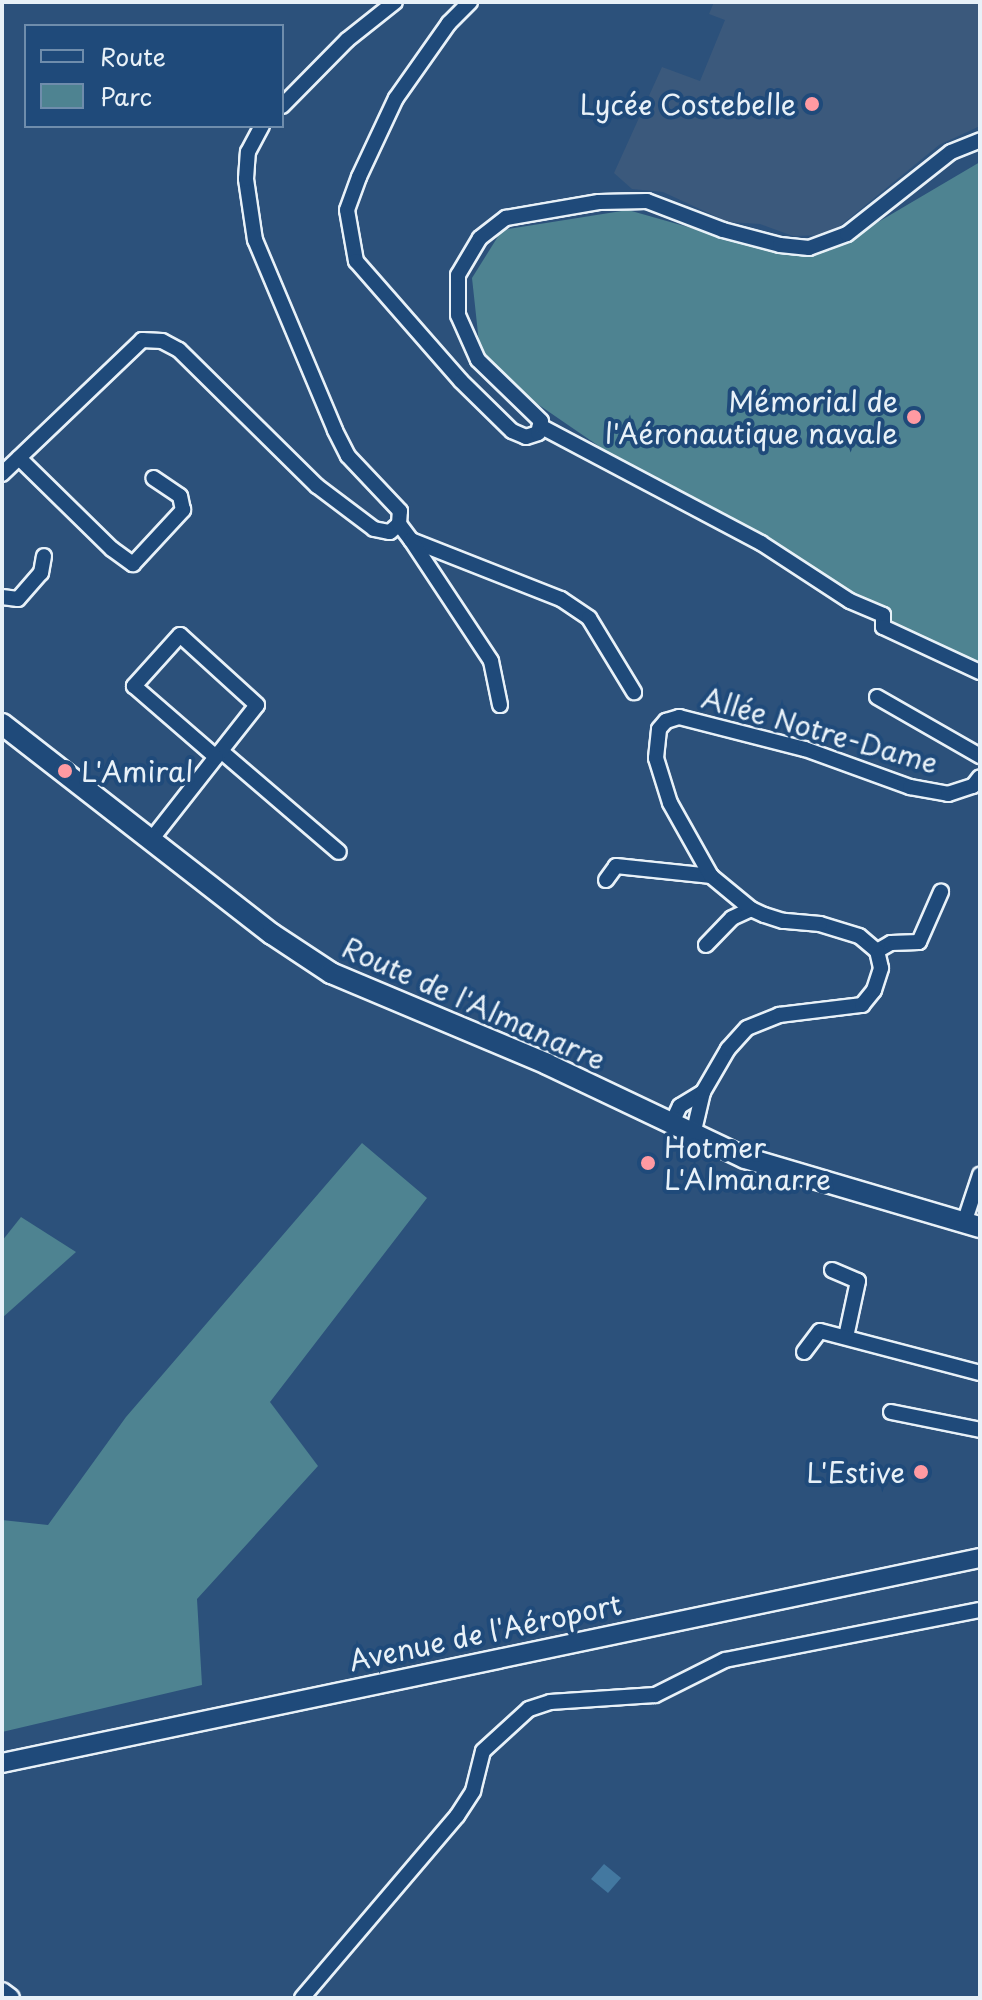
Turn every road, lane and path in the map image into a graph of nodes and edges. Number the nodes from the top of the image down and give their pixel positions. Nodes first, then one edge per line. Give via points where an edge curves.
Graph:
1 (395, 2) edge
2 (470, 2) edge
3 (284, 104) edge
4 (261, 128) edge
5 (980, 140) edge
6 (540, 426) junction
7 (19, 458) junction
8 (2, 474) edge
9 (153, 478) dead end
10 (399, 524) junction
11 (411, 540) junction
12 (44, 556) dead end
13 (2, 597) edge
14 (980, 672) edge
15 (634, 692) dead end
16 (877, 697) dead end
17 (500, 705) dead end
18 (2, 724) edge
19 (218, 754) junction
20 (980, 756) edge
21 (980, 777) edge
22 (151, 840) junction
23 (339, 852) dead end
24 (711, 876) junction
25 (606, 880) dead end
26 (941, 892) dead end
27 (751, 909) junction
28 (706, 945) dead end
29 (877, 951) junction
30 (703, 1092) junction
31 (671, 1125) junction
32 (693, 1135) junction
33 (980, 1175) edge
34 (972, 1225) edge
35 (832, 1270) dead end
36 (846, 1337) junction
37 (804, 1352) dead end
38 (980, 1373) edge
39 (891, 1412) dead end
40 (980, 1430) edge
41 (980, 1558) edge
42 (980, 1610) edge
43 (2, 1763) edge
44 (2, 1992) edge
45 (10, 1998) edge
46 (302, 1998) edge

1 - 3 street via 347,40
2 - 6 street via 396,98 347,210 356,261 461,381 512,431 526,437 538,433
4 - 10 street via 248,152 246,179 255,240 348,456 400,511
5 - 6 street via 951,152 847,234 809,248 723,230 647,201 599,202 506,218 480,238 458,275 458,315 478,360 541,421
6 - 14 street via 761,543 850,601 883,615 883,627
7 - 8 street
7 - 9 street via 133,564 183,510 180,496
7 - 10 street via 142,340 162,341 179,350 317,486 374,529 390,532
10 - 11 street
11 - 15 street via 561,599 589,618
11 - 17 street via 491,661
12 - 13 street via 41,573 18,599
16 - 20 street, Allée Notre-Dame
18 - 22 main road, Route de l'Almanarre
19 - 19 street via 257,705 180,635 134,686
19 - 22 street
19 - 23 street
21 - 24 street, Allée Notre-Dame via 954,794 910,787 805,749 673,718 659,729 656,758 670,803
22 - 31 main road, Route de l'Almanarre via 331,973 547,1064
24 - 25 street via 616,866
24 - 27 street, Allée Notre-Dame
26 - 29 street via 919,942 891,943
27 - 28 street via 732,918
27 - 29 street, Allée Notre-Dame via 783,921 847,930
29 - 30 street via 878,979 862,1005 779,1015 747,1028
30 - 31 street via 680,1106
30 - 32 street
31 - 32 main road, Route de l'Almanarre
32 - 34 main road, Route de l'Almanarre via 745,1158
33 - 34 street
35 - 36 street via 858,1281
36 - 37 street via 820,1331
36 - 38 street
39 - 40 street
41 - 43 main road, Avenue de l'Aéroport
42 - 46 street via 725,1660 655,1695 550,1702 529,1709 483,1751 473,1791 457,1816
44 - 45 main road

